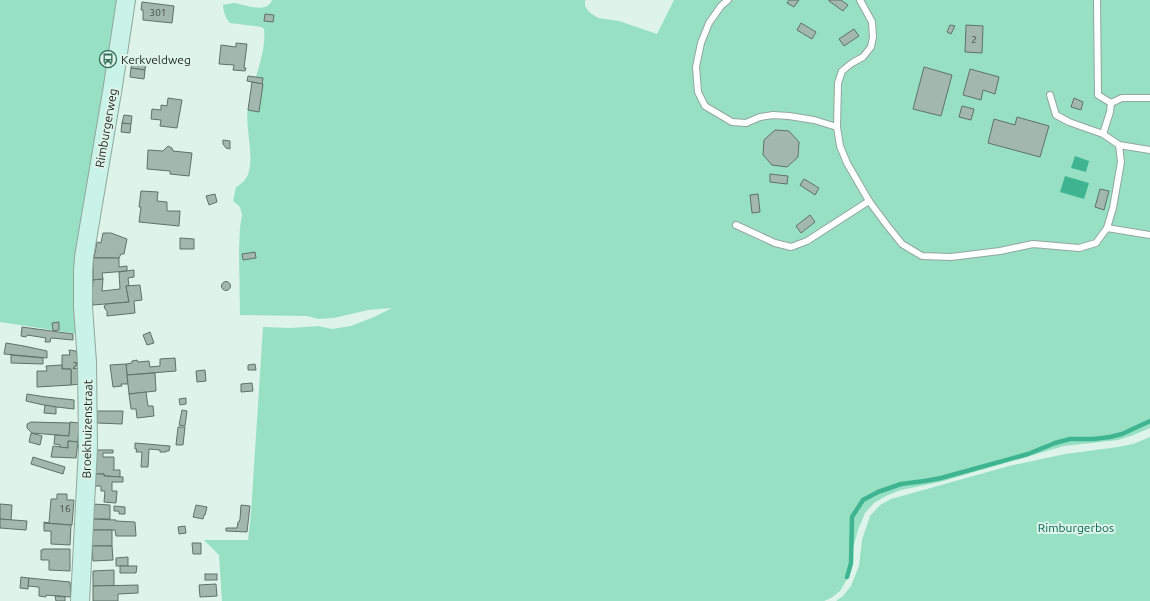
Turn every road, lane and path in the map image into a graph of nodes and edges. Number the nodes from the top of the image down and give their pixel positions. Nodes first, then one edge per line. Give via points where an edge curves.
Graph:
1 (126, 0) edge
2 (728, 0) edge
3 (860, 0) edge
4 (1097, 0) edge
5 (1050, 95) dead end
6 (1150, 98) edge
7 (1111, 104) junction
8 (837, 127) junction
9 (1103, 134) junction
10 (1119, 145) junction
11 (1150, 150) edge
12 (869, 201) junction
13 (736, 225) dead end
14 (1107, 228) junction
15 (1150, 235) edge
16 (84, 257) joint
17 (80, 601) edge

1 - 16 street, Rimburgerweg
2 - 8 lane via 709,23 696,68 698,92 705,106 732,122 746,123 760,117 781,115 814,120
3 - 8 lane via 872,22 873,37 871,47 862,57 842,71 838,83
4 - 7 lane via 1098,95
5 - 9 lane via 1056,115
6 - 7 lane via 1122,98
7 - 9 lane
8 - 12 lane via 840,146 847,163
9 - 10 lane
10 - 11 lane
10 - 14 lane via 1121,162
12 - 13 lane via 807,241 791,247 775,243
12 - 14 lane via 902,244 922,256 952,257 1033,244 1079,248 1096,243
14 - 15 lane
16 - 17 street, Broekhuizenstraat via 83,307 87,362 88,447

